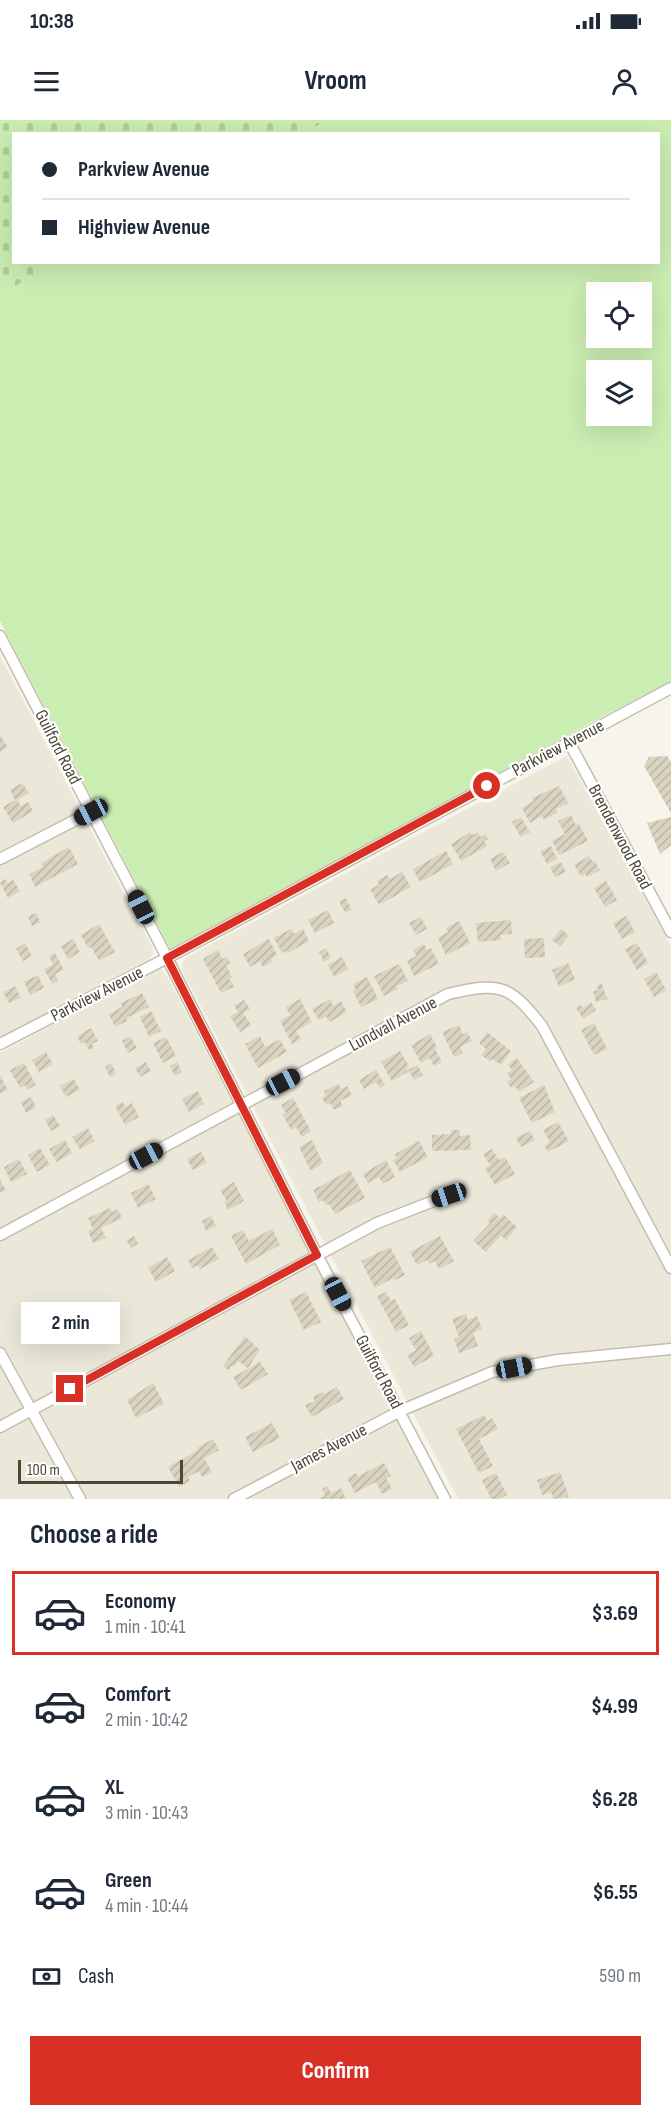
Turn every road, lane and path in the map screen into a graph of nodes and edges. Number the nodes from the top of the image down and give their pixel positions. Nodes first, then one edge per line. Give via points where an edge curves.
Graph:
1 (0, 636) edge
2 (671, 688) edge
3 (569, 742) junction
4 (91, 812) junction
5 (0, 859) edge
6 (671, 932) edge
7 (167, 958) junction
8 (0, 1044) edge
9 (242, 1104) junction
10 (449, 1195) dead end
11 (0, 1235) edge
12 (317, 1255) junction
13 (671, 1268) edge
14 (671, 1349) edge
15 (0, 1353) edge
16 (30, 1411) junction
17 (400, 1411) junction
18 (0, 1427) edge
19 (80, 1499) edge
20 (234, 1499) edge
21 (445, 1499) edge

1 - 4 street, Guilford Road
2 - 3 street, Parkview Avenue
3 - 6 street, Brendenwood Road
3 - 7 street, Parkview Avenue
4 - 5 street
4 - 7 street, Guilford Road
7 - 8 street, Parkview Avenue
7 - 9 street, Guilford Road
9 - 11 street, Lundvall Avenue
9 - 12 street, Guilford Road
9 - 13 street, Lundvall Avenue via 448,994 478,987 504,989 523,1001 542,1026
10 - 12 street via 377,1222
12 - 16 street
12 - 17 street, Guilford Road
14 - 17 street, James Avenue via 558,1360 492,1372
15 - 16 street
16 - 18 street
16 - 19 street
17 - 20 street, James Avenue
17 - 21 street, Guilford Road

